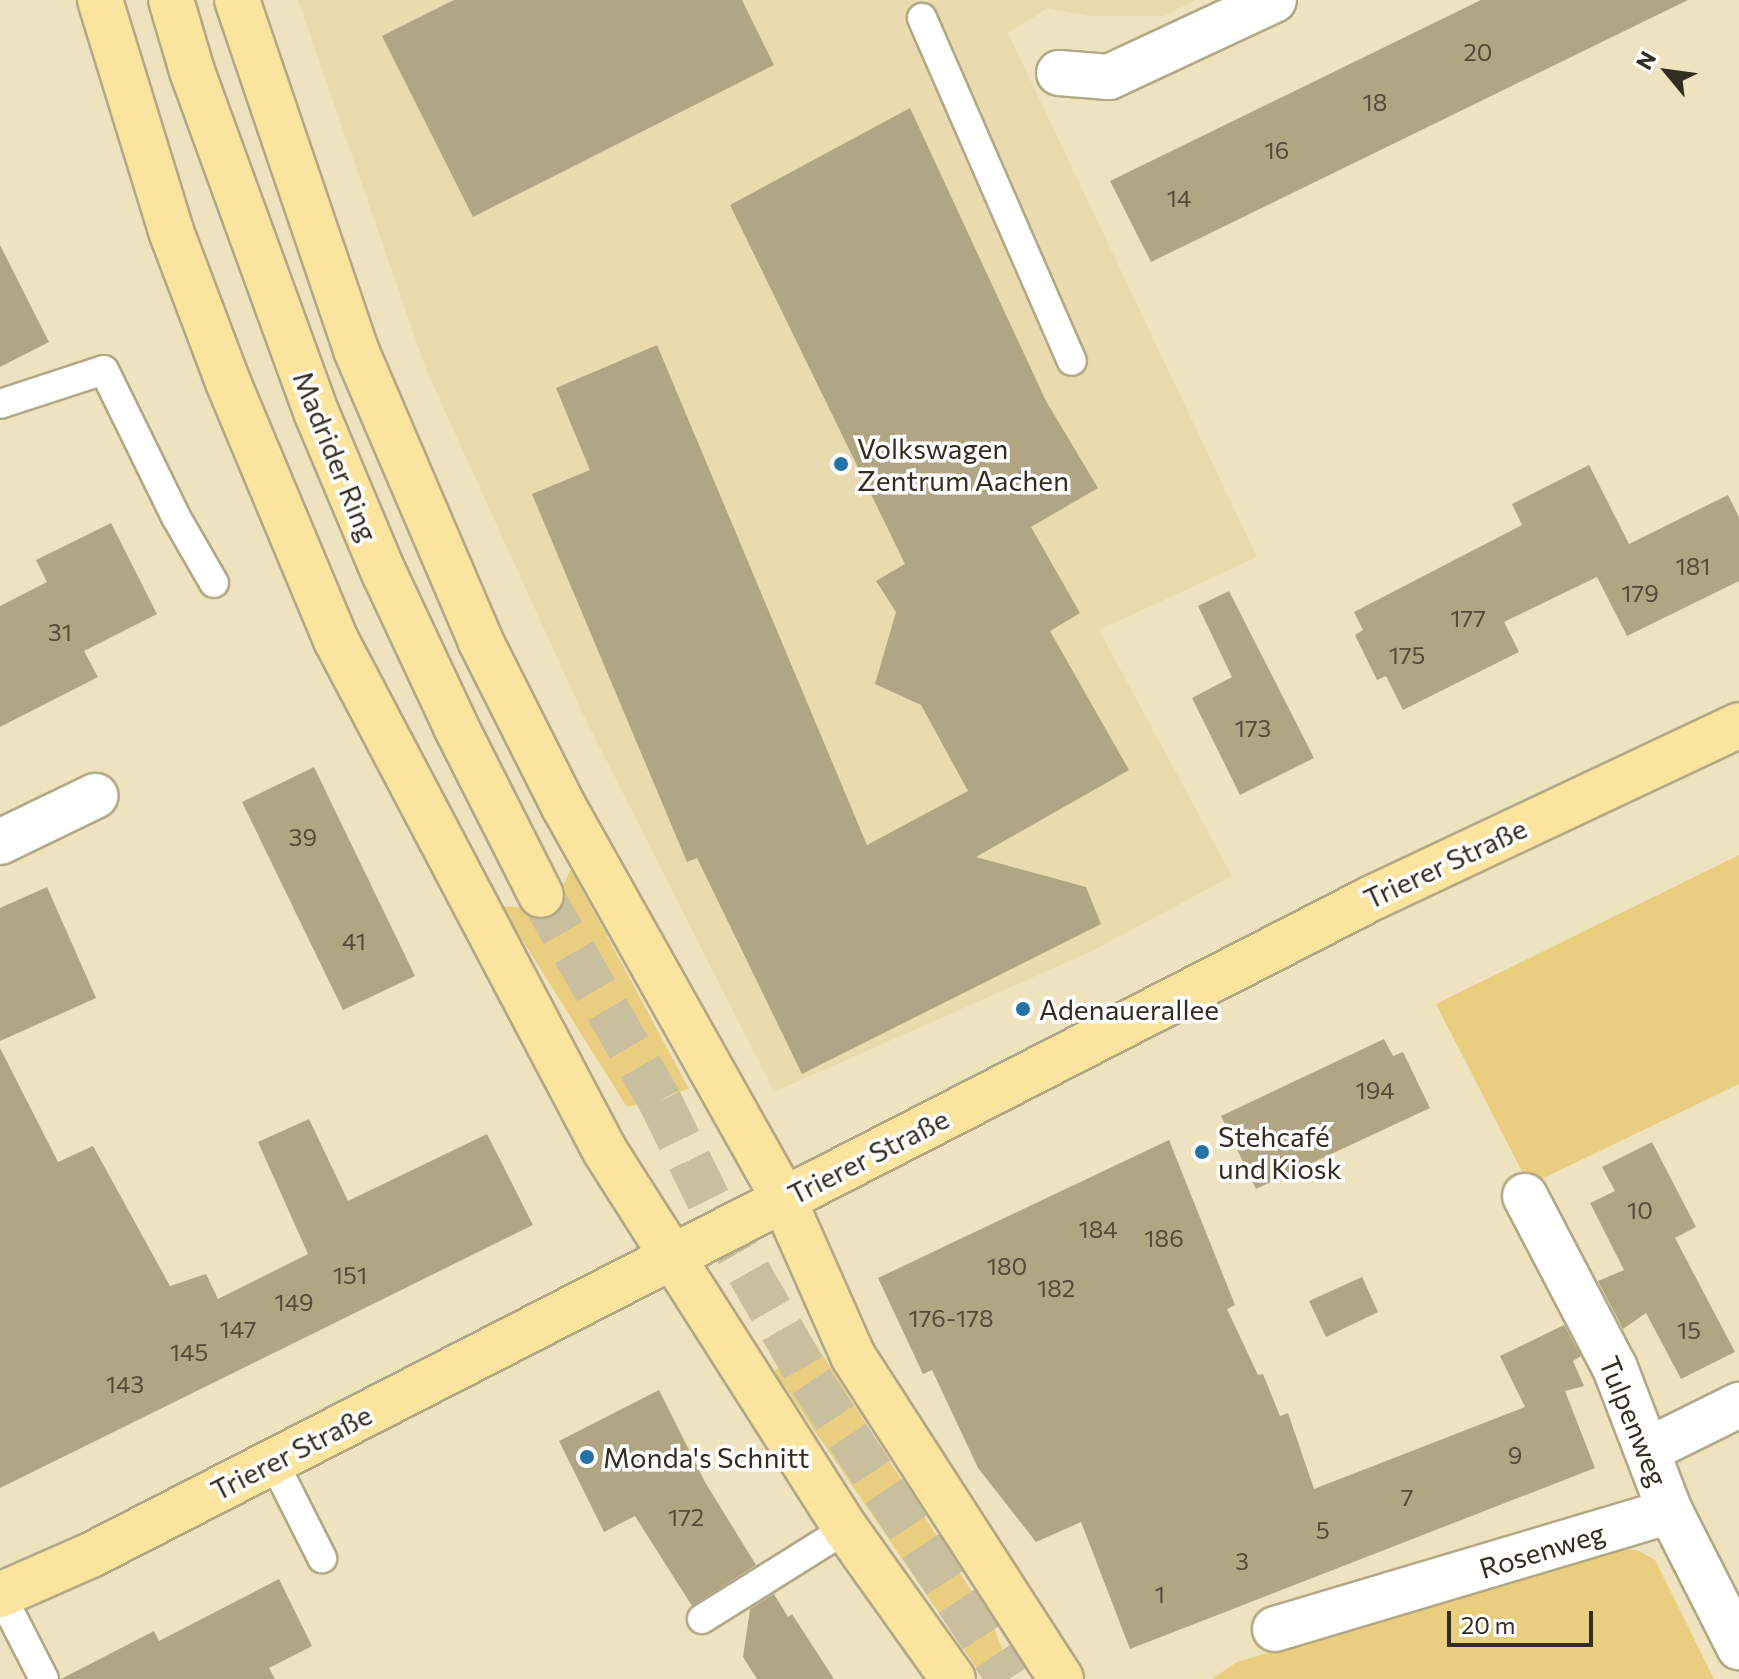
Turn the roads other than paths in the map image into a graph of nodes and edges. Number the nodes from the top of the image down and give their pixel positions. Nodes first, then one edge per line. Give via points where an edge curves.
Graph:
1 (100, 0) edge
2 (171, 0) edge
3 (237, 0) edge
4 (1274, 0) edge
5 (922, 18) dead end
6 (1059, 73) dead end
7 (1072, 361) dead end
8 (0, 404) edge
9 (214, 583) dead end
10 (1739, 725) edge
11 (95, 796) dead end
12 (0, 842) edge
13 (541, 895) tunnel mouth
14 (1525, 1196) dead end
15 (783, 1198) junction
16 (670, 1256) junction
17 (1739, 1405) edge
18 (1648, 1450) junction
19 (273, 1461) junction
20 (1670, 1511) junction
21 (846, 1529) junction
22 (322, 1558) dead end
23 (0, 1595) edge
24 (702, 1619) dead end
25 (1275, 1629) dead end
26 (1739, 1647) edge
27 (44, 1679) edge
28 (953, 1679) edge
29 (1060, 1679) edge

1 - 16 main road via 176,245 336,640 585,1116
2 - 13 main road, Madrider Ring via 202,101 323,429 436,685
3 - 15 main road via 356,350 480,640 564,807
4 - 6 street via 1109,77
5 - 7 lane
8 - 9 lane via 104,370
10 - 15 main road, Trierer Straße via 1372,898
11 - 12 street
14 - 18 street, Tulpenweg via 1615,1368
15 - 16 main road, Trierer Straße
15 - 29 main road via 853,1356
16 - 19 main road, Trierer Straße
16 - 21 main road
17 - 18 street
18 - 20 street, Tulpenweg
19 - 22 lane
19 - 23 main road, Trierer Straße via 91,1555
20 - 25 street, Rosenweg
20 - 26 street, Tulpenweg
21 - 24 lane
21 - 28 main road
23 - 27 lane

